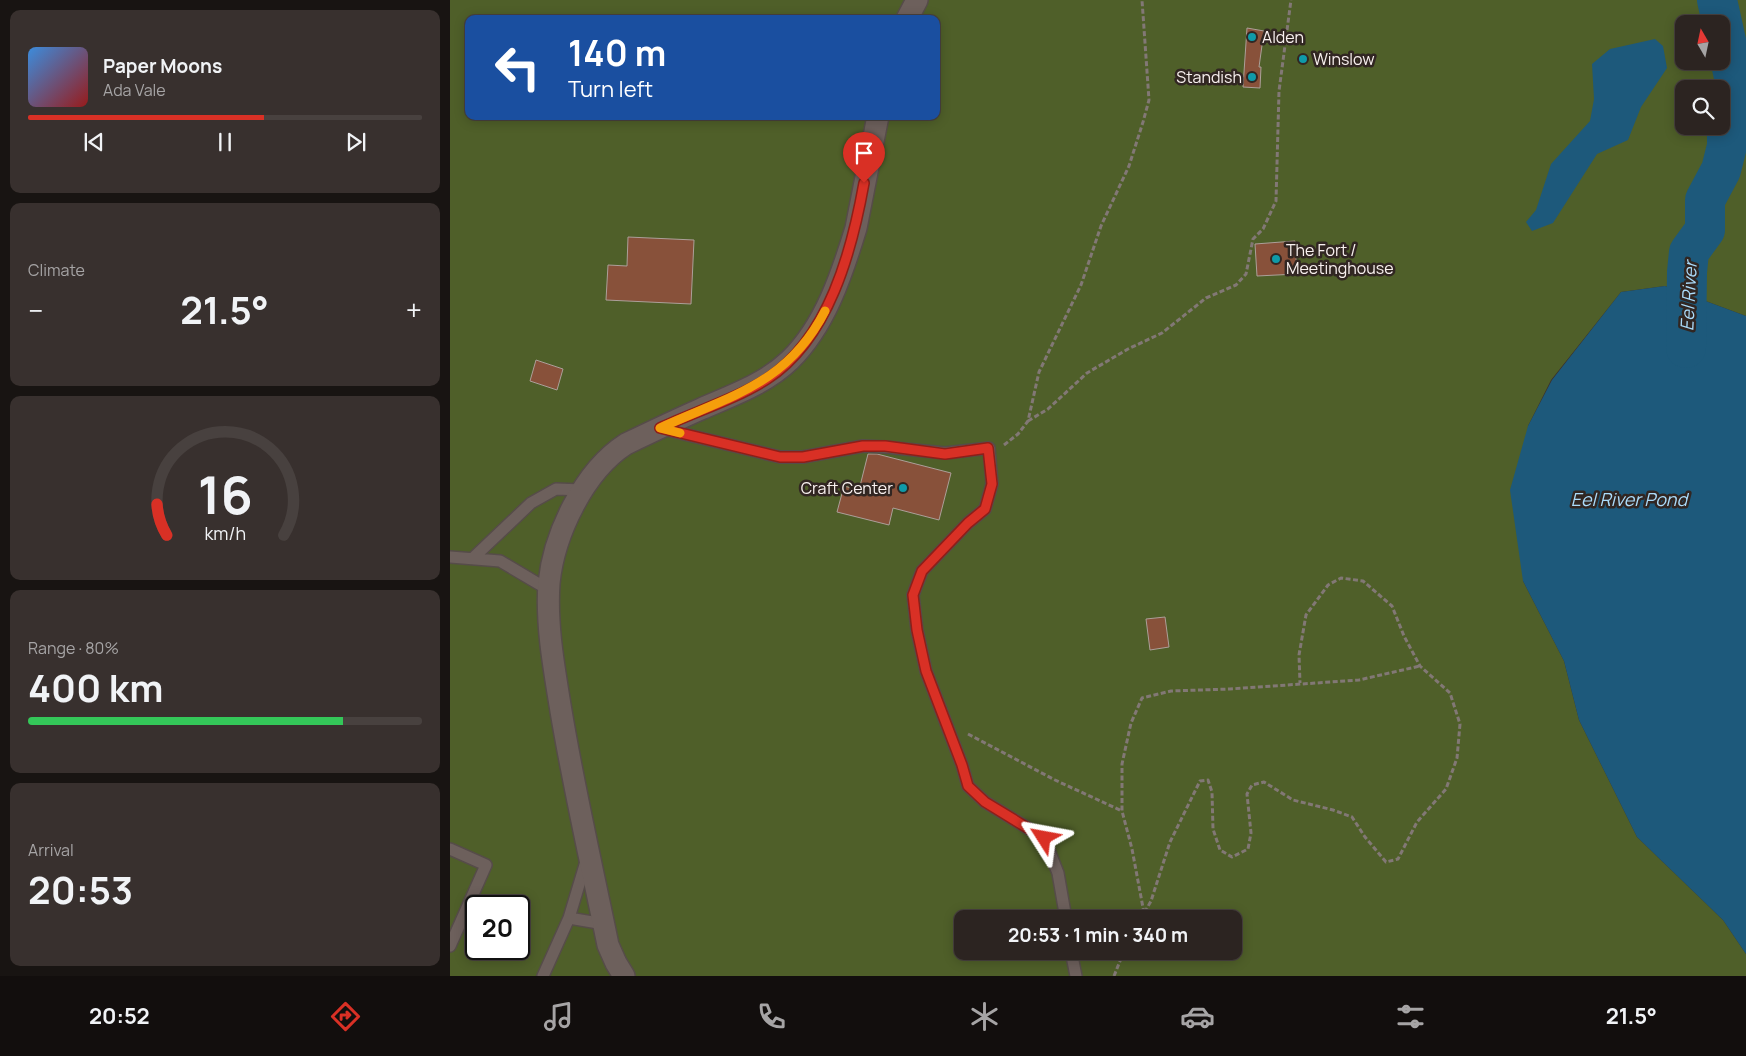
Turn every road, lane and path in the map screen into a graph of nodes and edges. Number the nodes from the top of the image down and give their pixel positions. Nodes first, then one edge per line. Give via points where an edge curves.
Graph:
1 (918, 0) edge
2 (1142, 0) edge
3 (1291, 0) edge
4 (909, 15) edge
5 (877, 120) edge
6 (1028, 420) junction
7 (660, 428) junction
8 (988, 448) junction
9 (582, 490) junction
10 (450, 557) edge
11 (473, 558) junction
12 (549, 590) junction
13 (1420, 666) junction
14 (1300, 683) junction
15 (945, 722) junction
16 (1122, 811) junction
17 (450, 849) edge
18 (588, 854) junction
19 (1064, 910) edge
20 (1143, 910) edge
21 (1146, 910) edge
22 (569, 918) junction
23 (604, 924) junction
24 (450, 946) edge
25 (1073, 960) edge
26 (1120, 960) edge
27 (543, 976) edge
28 (624, 976) edge
29 (1076, 976) edge
30 (1114, 976) edge

1 - 4 street
2 - 6 path via 1149,100 1129,166 1101,226 1081,285 1039,372
3 - 6 path via 1279,91 1276,201 1264,229 1253,239 1246,274 1236,285 1206,298 1162,333 1087,373 1048,409
5 - 7 street via 851,246 826,308 807,340 768,378
6 - 8 path via 1005,444
7 - 8 lane via 780,457 803,457 863,446 945,454
7 - 9 street via 614,451
8 - 15 lane via 992,484 985,509 922,571 913,595 926,671
9 - 11 lane via 556,489 531,503
9 - 12 street via 556,548
10 - 11 lane
11 - 12 lane via 500,561
12 - 18 street via 549,630 555,674
13 - 14 path via 1358,680
13 - 14 path via 1392,606 1363,581 1341,578 1328,585 1306,615 1299,655
13 - 21 path via 1450,693 1460,724 1457,758 1446,788 1417,822 1398,859 1386,862 1352,818 1292,800 1264,782 1252,785 1247,794 1251,833 1248,848 1232,857 1220,850 1212,829 1212,792 1208,780 1200,781 1170,842
14 - 16 path via 1171,691 1142,698 1131,723 1122,764
15 - 16 path
15 - 19 lane via 968,786 985,802 1044,838 1058,873
16 - 20 path
17 - 24 lane via 486,865
18 - 22 lane
18 - 23 street
22 - 23 lane
22 - 27 lane
23 - 28 street via 608,945
25 - 29 lane
26 - 30 path

